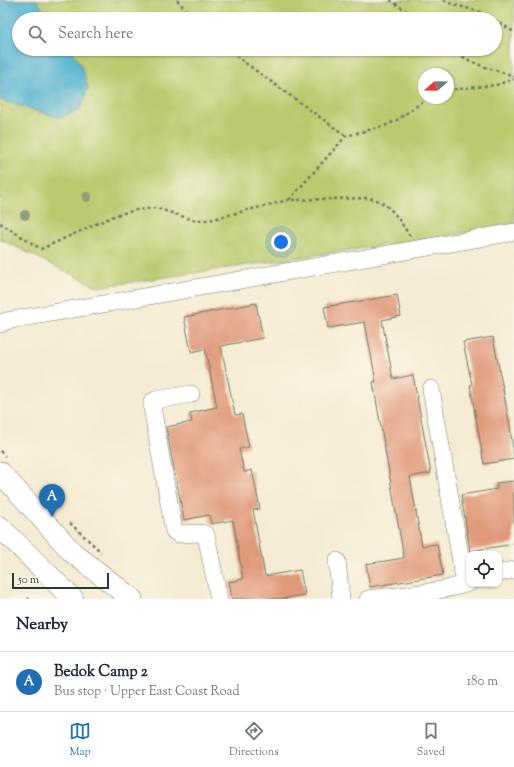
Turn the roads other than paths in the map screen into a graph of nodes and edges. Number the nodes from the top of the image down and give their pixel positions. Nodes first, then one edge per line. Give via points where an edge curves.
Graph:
1 (514, 232) edge
2 (0, 324) edge
3 (431, 389) dead end
4 (191, 394) dead end
5 (4, 466) edge
6 (0, 527) edge
7 (337, 561) dead end
8 (514, 570) edge
9 (502, 572) edge
10 (466, 578) edge
11 (466, 583) edge
12 (438, 595) edge
13 (73, 599) edge
14 (132, 599) edge
15 (219, 599) edge
16 (341, 599) edge
17 (368, 599) edge

1 - 2 lane
3 - 10 lane
4 - 15 lane via 156,400 152,402 152,407 174,531 178,534 206,535
5 - 14 main road via 73,552
6 - 13 main road
7 - 16 lane
8 - 9 lane
11 - 12 lane
12 - 17 lane

